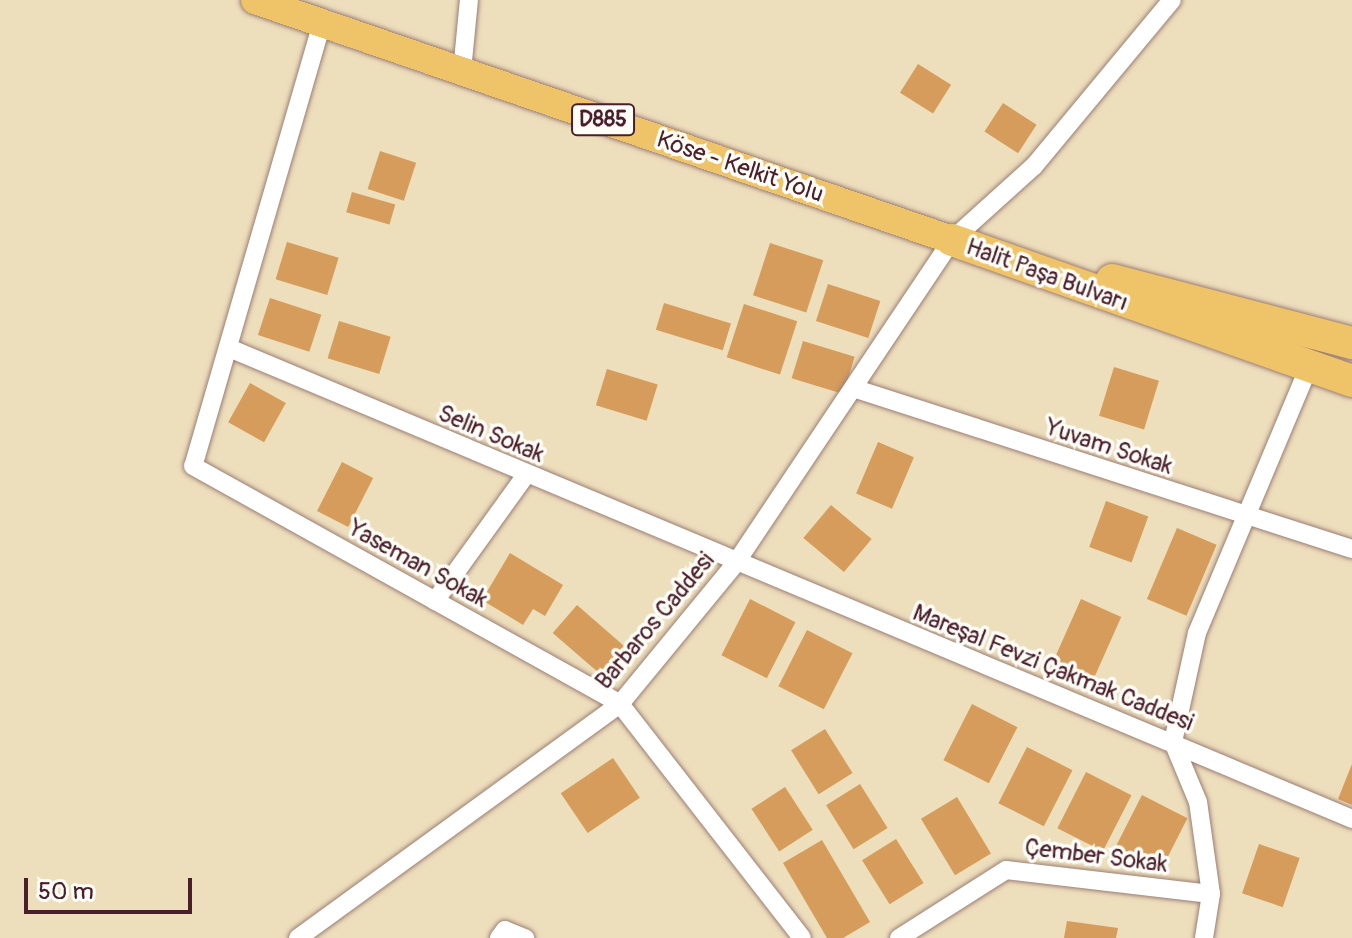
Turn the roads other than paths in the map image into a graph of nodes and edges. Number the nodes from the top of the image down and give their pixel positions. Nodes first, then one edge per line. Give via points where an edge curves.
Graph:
1 (255, 0) edge
2 (469, 0) edge
3 (1172, 0) edge
4 (322, 23) junction
5 (462, 71) junction
6 (952, 240) junction
7 (1352, 343) edge
8 (229, 348) junction
9 (1309, 367) junction
10 (1352, 381) edge
11 (853, 388) junction
12 (526, 475) junction
13 (1246, 517) junction
14 (1352, 549) edge
15 (735, 564) junction
16 (435, 601) junction
17 (620, 704) junction
18 (1173, 742) junction
19 (1352, 819) edge
20 (1211, 894) junction
21 (502, 934) edge
22 (298, 938) edge
23 (525, 938) edge
24 (802, 938) edge
25 (899, 938) edge
26 (1204, 938) edge

1 - 4 main road, Köse - Kelkit Yolu / D885
2 - 5 street
3 - 6 street, Barbaros Caddesi via 1034,166
4 - 5 main road, Köse - Kelkit Yolu / D885
4 - 8 street
5 - 6 main road, Köse - Kelkit Yolu / D885
6 - 7 highway, Halit Paşa Bulvarı / D885
6 - 9 highway, Halit Paşa Bulvarı / D885
6 - 11 street, Barbaros Caddesi
8 - 12 street, Selin Sokak
8 - 16 street, Yaseman Sokak via 193,466
9 - 10 highway, Halit Paşa Bulvarı / D885
9 - 13 street
11 - 13 street, Yuvam Sokak
11 - 15 street, Barbaros Caddesi
12 - 15 street, Selin Sokak
12 - 16 street
13 - 14 street, Yuvam Sokak
13 - 18 street via 1197,633
15 - 17 street, Barbaros Caddesi
15 - 18 street, Mareşal Fevzi Çakmak Caddesi
16 - 17 street, Yaseman Sokak
17 - 22 street, Barbaros Caddesi
17 - 24 street
18 - 19 street, Mareşal Fevzi Çakmak Caddesi
18 - 20 street via 1198,802
20 - 25 street, Çember Sokak via 1006,870
20 - 26 street
21 - 23 street

